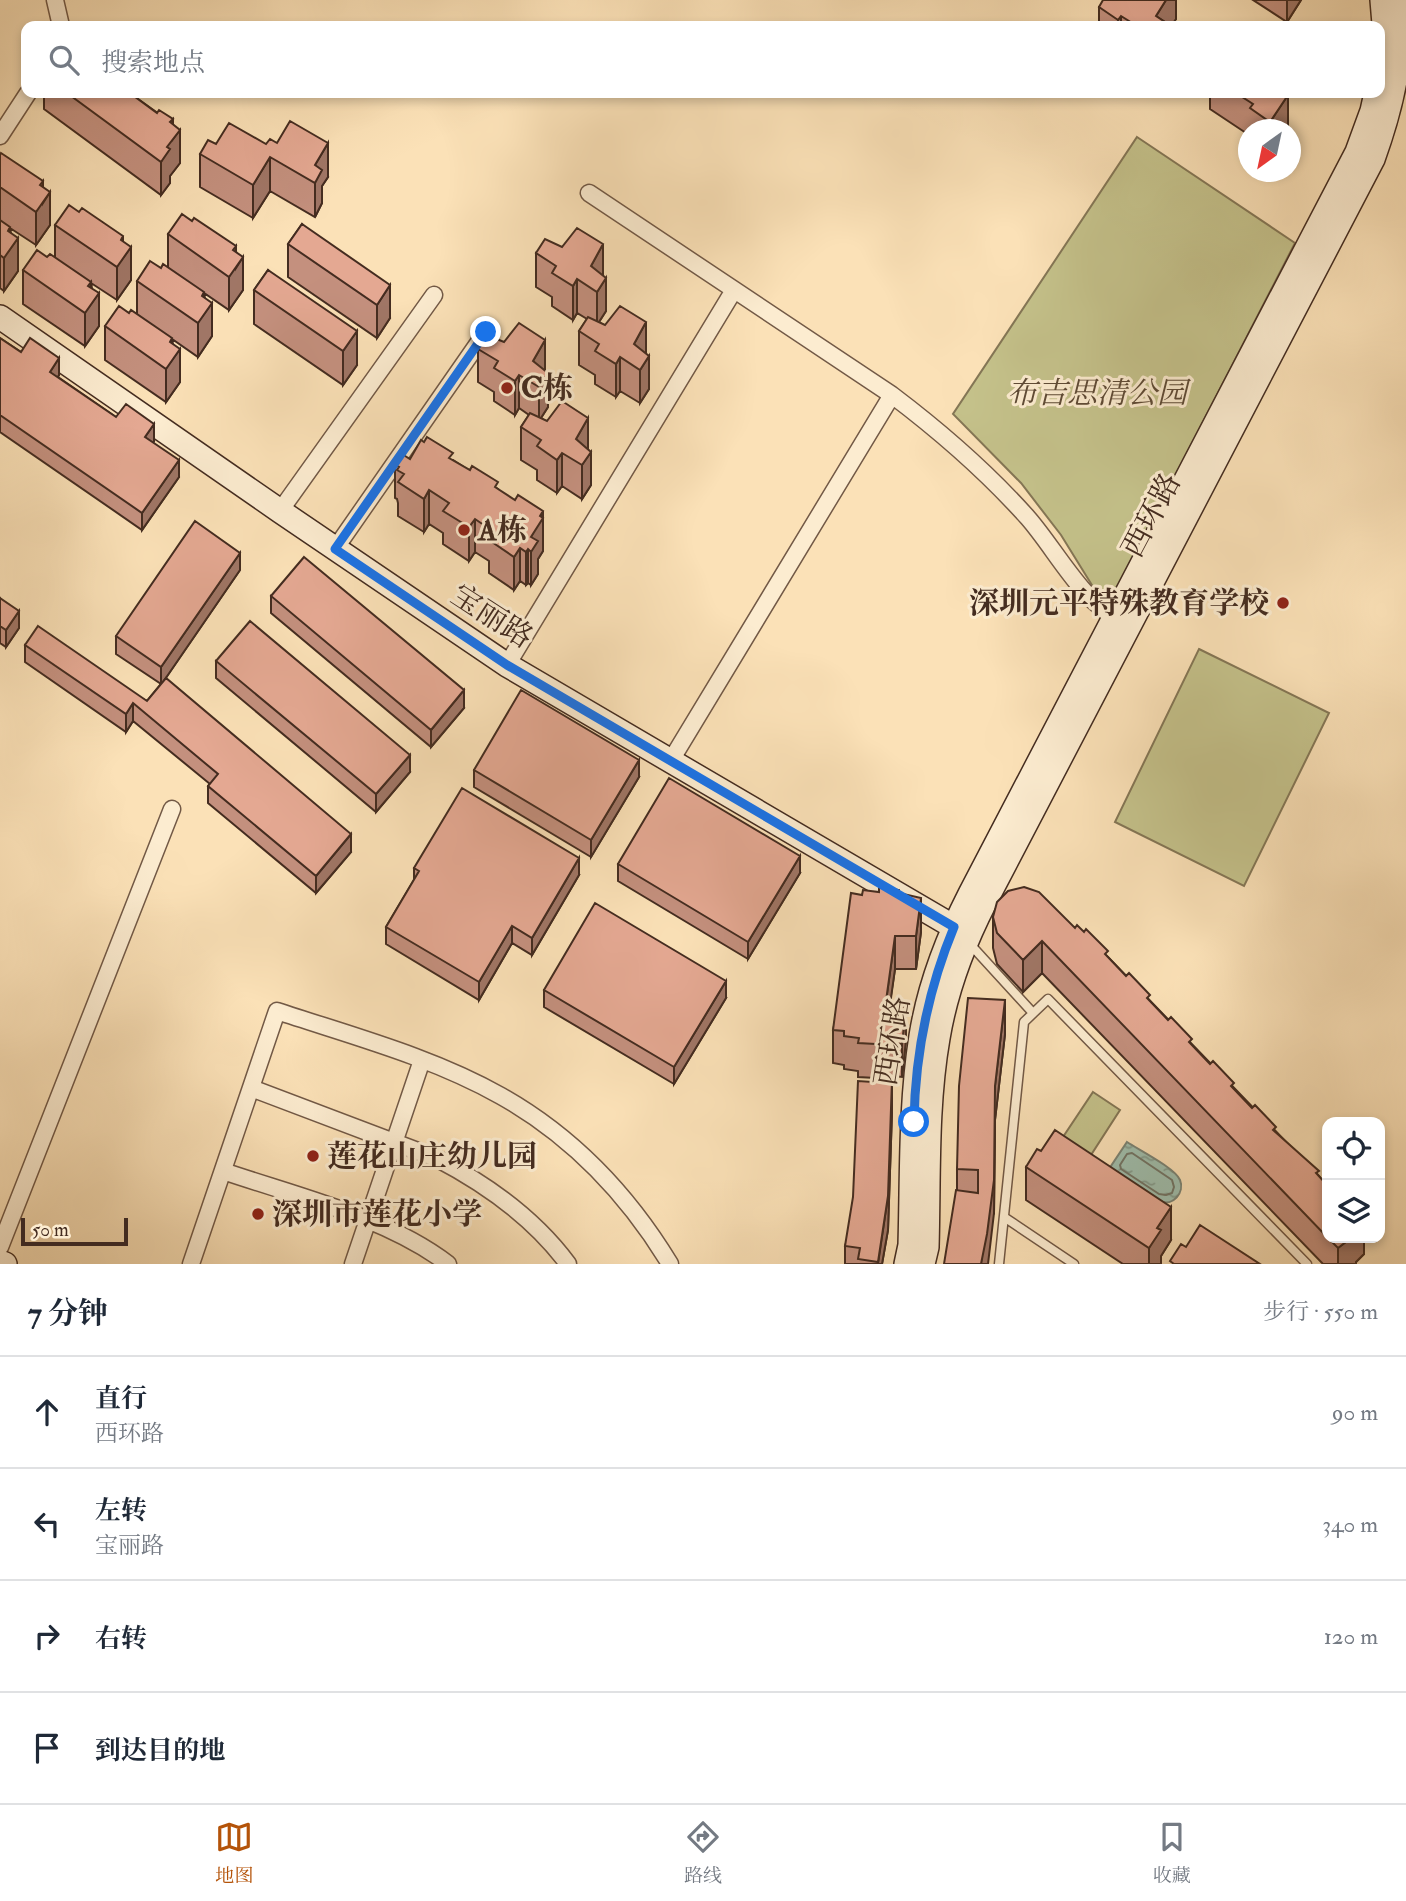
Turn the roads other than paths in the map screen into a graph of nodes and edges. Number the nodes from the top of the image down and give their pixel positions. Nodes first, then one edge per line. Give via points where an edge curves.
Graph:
1 (55, 0) edge
2 (1382, 0) edge
3 (1399, 0) edge
4 (60, 21) edge
5 (1384, 21) edge
6 (25, 98) edge
7 (1375, 98) edge
8 (0, 136) edge
9 (589, 193) dead end
10 (734, 290) junction
11 (434, 295) dead end
12 (0, 317) edge
13 (486, 332) edge
14 (892, 395) junction
15 (280, 511) junction
16 (335, 549) junction
17 (1121, 621) junction
18 (507, 665) junction
19 (670, 762) junction
20 (172, 809) dead end
21 (960, 934) junction
22 (1033, 1013) junction
23 (422, 1060) junction
24 (251, 1088) junction
25 (394, 1142) junction
26 (223, 1171) junction
27 (1004, 1217) junction
28 (367, 1220) junction
29 (0, 1247) edge
30 (0, 1262) edge
31 (5, 1264) edge
32 (191, 1264) edge
33 (352, 1264) edge
34 (448, 1264) edge
35 (568, 1264) edge
36 (670, 1264) edge
37 (906, 1264) edge
38 (923, 1264) edge
39 (999, 1264) edge
40 (1074, 1264) edge
41 (1307, 1264) edge

1 - 4 street
2 - 5 main road
3 - 17 main road, 西环路 via 1398,70 1389,115 1373,159
6 - 8 street
7 - 17 main road, 西环路 via 1357,152
9 - 10 street
10 - 14 street
10 - 18 street
11 - 15 street
12 - 15 main road, 宝丽路
13 - 16 street
14 - 17 street via 997,485 1084,592
14 - 19 street
15 - 16 main road, 宝丽路
16 - 18 main road, 宝丽路
17 - 21 main road, 西环路
18 - 19 main road, 宝丽路
19 - 21 main road, 宝丽路
20 - 29 street
21 - 22 lane
21 - 37 main road, 西环路 via 935,976 917,1063
21 - 38 main road, 西环路 via 934,1065
22 - 27 lane via 1024,1022
22 - 41 lane via 1048,999
23 - 24 street via 277,1011
23 - 25 street
23 - 36 street via 502,1096 570,1145 629,1205
24 - 25 street
24 - 26 street
25 - 28 street
25 - 35 street via 436,1158 488,1188 541,1233
26 - 28 street
26 - 32 street
27 - 39 lane
27 - 40 lane
28 - 33 street
28 - 34 street via 417,1243
30 - 31 main road

